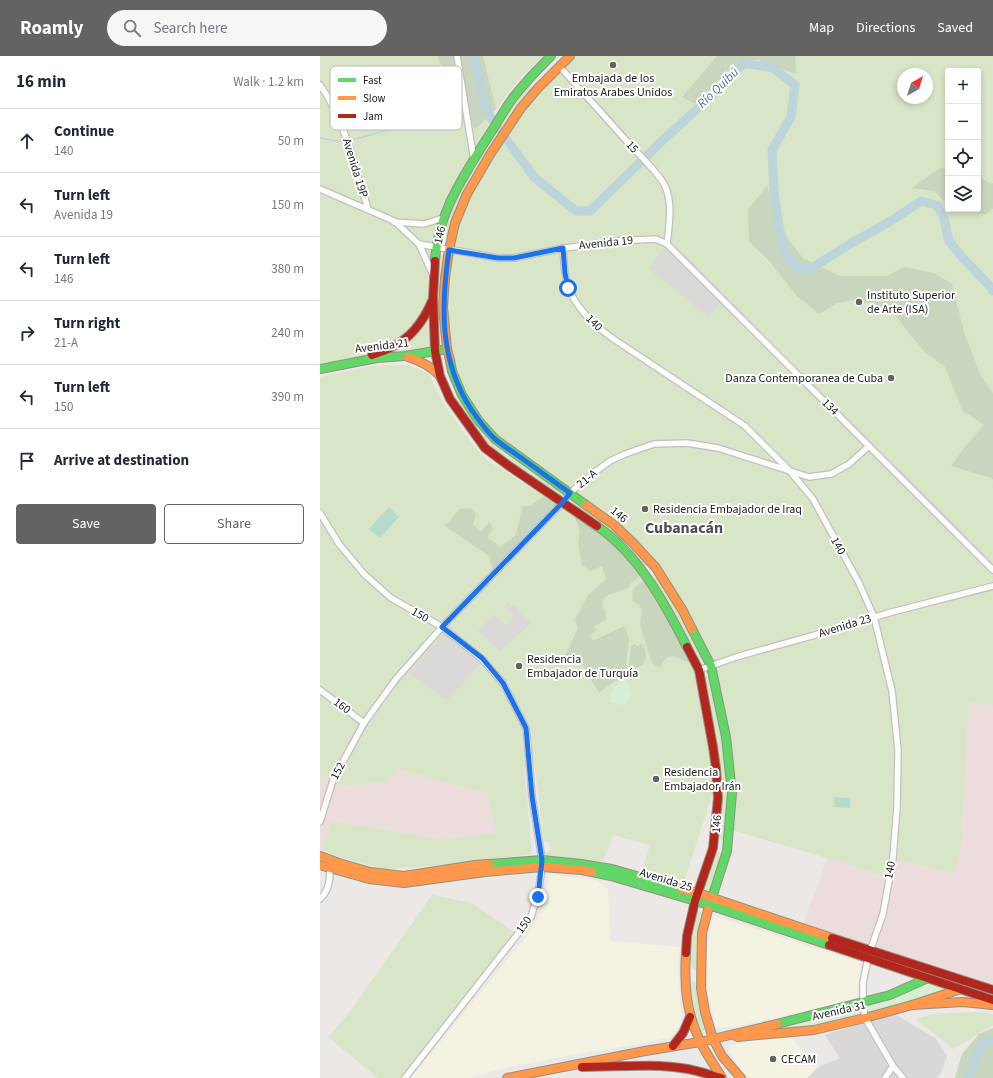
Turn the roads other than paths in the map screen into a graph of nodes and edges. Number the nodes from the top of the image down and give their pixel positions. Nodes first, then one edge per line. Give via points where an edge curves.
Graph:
1 (457, 56) edge
2 (551, 56) edge
3 (570, 56) edge
4 (459, 66) edge
5 (559, 66) junction
6 (320, 85) edge
7 (462, 87) edge
8 (330, 101) edge
9 (342, 130) edge
10 (474, 160) junction
11 (320, 189) edge
12 (368, 209) junction
13 (443, 218) junction
14 (394, 222) junction
15 (411, 223) junction
16 (408, 234) junction
17 (419, 244) junction
18 (667, 244) junction
19 (436, 247) junction
20 (563, 248) junction
21 (449, 250) junction
22 (434, 276) junction
23 (433, 298) junction
24 (447, 350) junction
25 (435, 351) junction
26 (405, 356) junction
27 (352, 362) junction
28 (320, 369) edge
29 (440, 376) junction
30 (462, 395) junction
31 (450, 399) junction
32 (869, 446) junction
33 (789, 470) junction
34 (570, 493) junction
35 (563, 502) junction
36 (320, 513) edge
37 (656, 568) junction
38 (993, 570) edge
39 (646, 576) junction
40 (993, 586) edge
41 (874, 617) junction
42 (442, 627) junction
43 (711, 666) junction
44 (699, 670) junction
45 (320, 690) edge
46 (364, 723) junction
47 (320, 822) edge
48 (713, 848) junction
49 (726, 851) junction
50 (320, 856) edge
51 (542, 863) junction
52 (320, 865) edge
53 (330, 868) junction
54 (697, 897) junction
55 (320, 900) edge
56 (710, 901) junction
57 (869, 955) junction
58 (685, 968) junction
59 (701, 970) junction
60 (943, 974) junction
61 (928, 978) junction
62 (961, 989) junction
63 (993, 990) edge
64 (993, 1000) edge
65 (863, 1002) junction
66 (912, 1005) junction
67 (993, 1006) edge
68 (690, 1017) junction
69 (865, 1018) junction
70 (717, 1038) junction
71 (700, 1042) junction
72 (673, 1046) junction
73 (893, 1066) junction
74 (561, 1067) junction
75 (405, 1078) edge
76 (508, 1078) edge
77 (721, 1078) edge
78 (742, 1078) edge
79 (885, 1078) edge
80 (903, 1078) edge

1 - 4 street
2 - 10 main road, 146 via 511,101
3 - 5 main road, 146
5 - 18 street, 15 via 651,167 665,186 670,213
5 - 21 main road, 146 via 521,108 491,153 467,194 455,223
6 - 8 street, Avenida 19P
7 - 10 street
9 - 12 street, Avenida 19P
10 - 13 main road, 146 via 459,183
11 - 12 street
12 - 14 street
13 - 15 street via 424,224
13 - 19 main road, 146
14 - 15 street
14 - 16 street
15 - 16 street
16 - 17 street
17 - 19 street
17 - 22 street
18 - 20 street, Avenida 19 via 656,239 614,241
18 - 32 street, 134
19 - 21 street, Avenida 19
19 - 22 main road, 146
20 - 21 street, Avenida 19 via 514,258
20 - 33 street, 140 via 568,288 576,303 602,331 745,426
21 - 24 main road, 146 via 443,307
22 - 23 main road, 146
23 - 25 main road, 146
23 - 27 main road via 428,311 402,341
24 - 25 main road, Avenida 21
24 - 30 main road, 146
25 - 26 main road, Avenida 21
25 - 29 main road, 146
26 - 27 main road, Avenida 21
26 - 29 main road via 423,362
27 - 28 main road, Avenida 21
29 - 31 main road, 146
30 - 31 main road
30 - 34 main road, 146 via 478,420 495,439
31 - 35 main road, 146 via 485,448
32 - 33 street, 21-A via 849,464 831,474 809,477
32 - 38 street, 134
33 - 34 street, 21-A via 718,448 687,443 654,444 610,461
33 - 41 street, 140 via 813,499 859,583
34 - 35 street, 21-A
34 - 37 main road, 146 via 614,525
35 - 39 main road, 146 via 626,550
35 - 42 street, 21-A
36 - 42 street, 150 via 339,544 364,574 391,598
37 - 39 main road
37 - 43 main road, 146 via 683,611
39 - 44 main road, 146 via 674,621
40 - 41 street, Avenida 23
41 - 43 street, Avenida 23
41 - 57 street, 140 via 892,691 898,750 898,800 893,858 883,914
42 - 46 street, 21-A via 396,679
42 - 51 street, 150 via 482,658 503,683 526,728 532,796
43 - 44 street, Avenida 23
43 - 49 main road, 146 via 726,737 732,793
44 - 48 main road, 146 via 716,768 718,798
45 - 46 street, 160
46 - 47 street, 152 via 333,780
48 - 49 main road via 721,846
48 - 54 main road, 146
49 - 56 main road, 146
50 - 51 main road, Avenida 25 via 370,872 404,876 475,865
51 - 53 main road, Avenida 25 via 404,883 369,879
51 - 54 main road, Avenida 25 via 581,864 612,869
51 - 75 street, 150 via 538,897 531,917
52 - 53 main road, Avenida 25
53 - 55 street via 327,889
54 - 56 main road, Avenida 25
54 - 58 main road, 146 via 687,936
56 - 57 main road, Avenida 25
56 - 59 main road, 146 via 702,933
57 - 60 main road, Avenida 25
57 - 61 main road, Avenida 25
57 - 65 street, 140 via 863,983
58 - 59 main road via 692,975 698,974
58 - 68 main road, 146
59 - 70 main road, 146 via 700,988 705,1012
60 - 61 main road, Avenida 31
60 - 63 main road, Avenida 25
61 - 62 main road, Avenida 25
61 - 65 main road, Avenida 31 via 890,995
62 - 64 main road, Avenida 25
62 - 66 main road, Avenida 31
65 - 69 street, 140
65 - 70 main road, Avenida 31
66 - 67 main road via 963,1002
66 - 69 main road, Avenida 31
68 - 71 main road, 146
68 - 72 main road via 684,1032
69 - 70 main road, Avenida 31 via 814,1030
69 - 73 street, 140
70 - 71 main road, Avenida 31
70 - 78 main road, 146 via 722,1056
71 - 72 main road, Avenida 31
71 - 77 main road, 146
72 - 74 main road, Avenida 31
73 - 79 street
73 - 80 street, 140
74 - 76 main road, Avenida 31
74 - 77 main road via 682,1068

